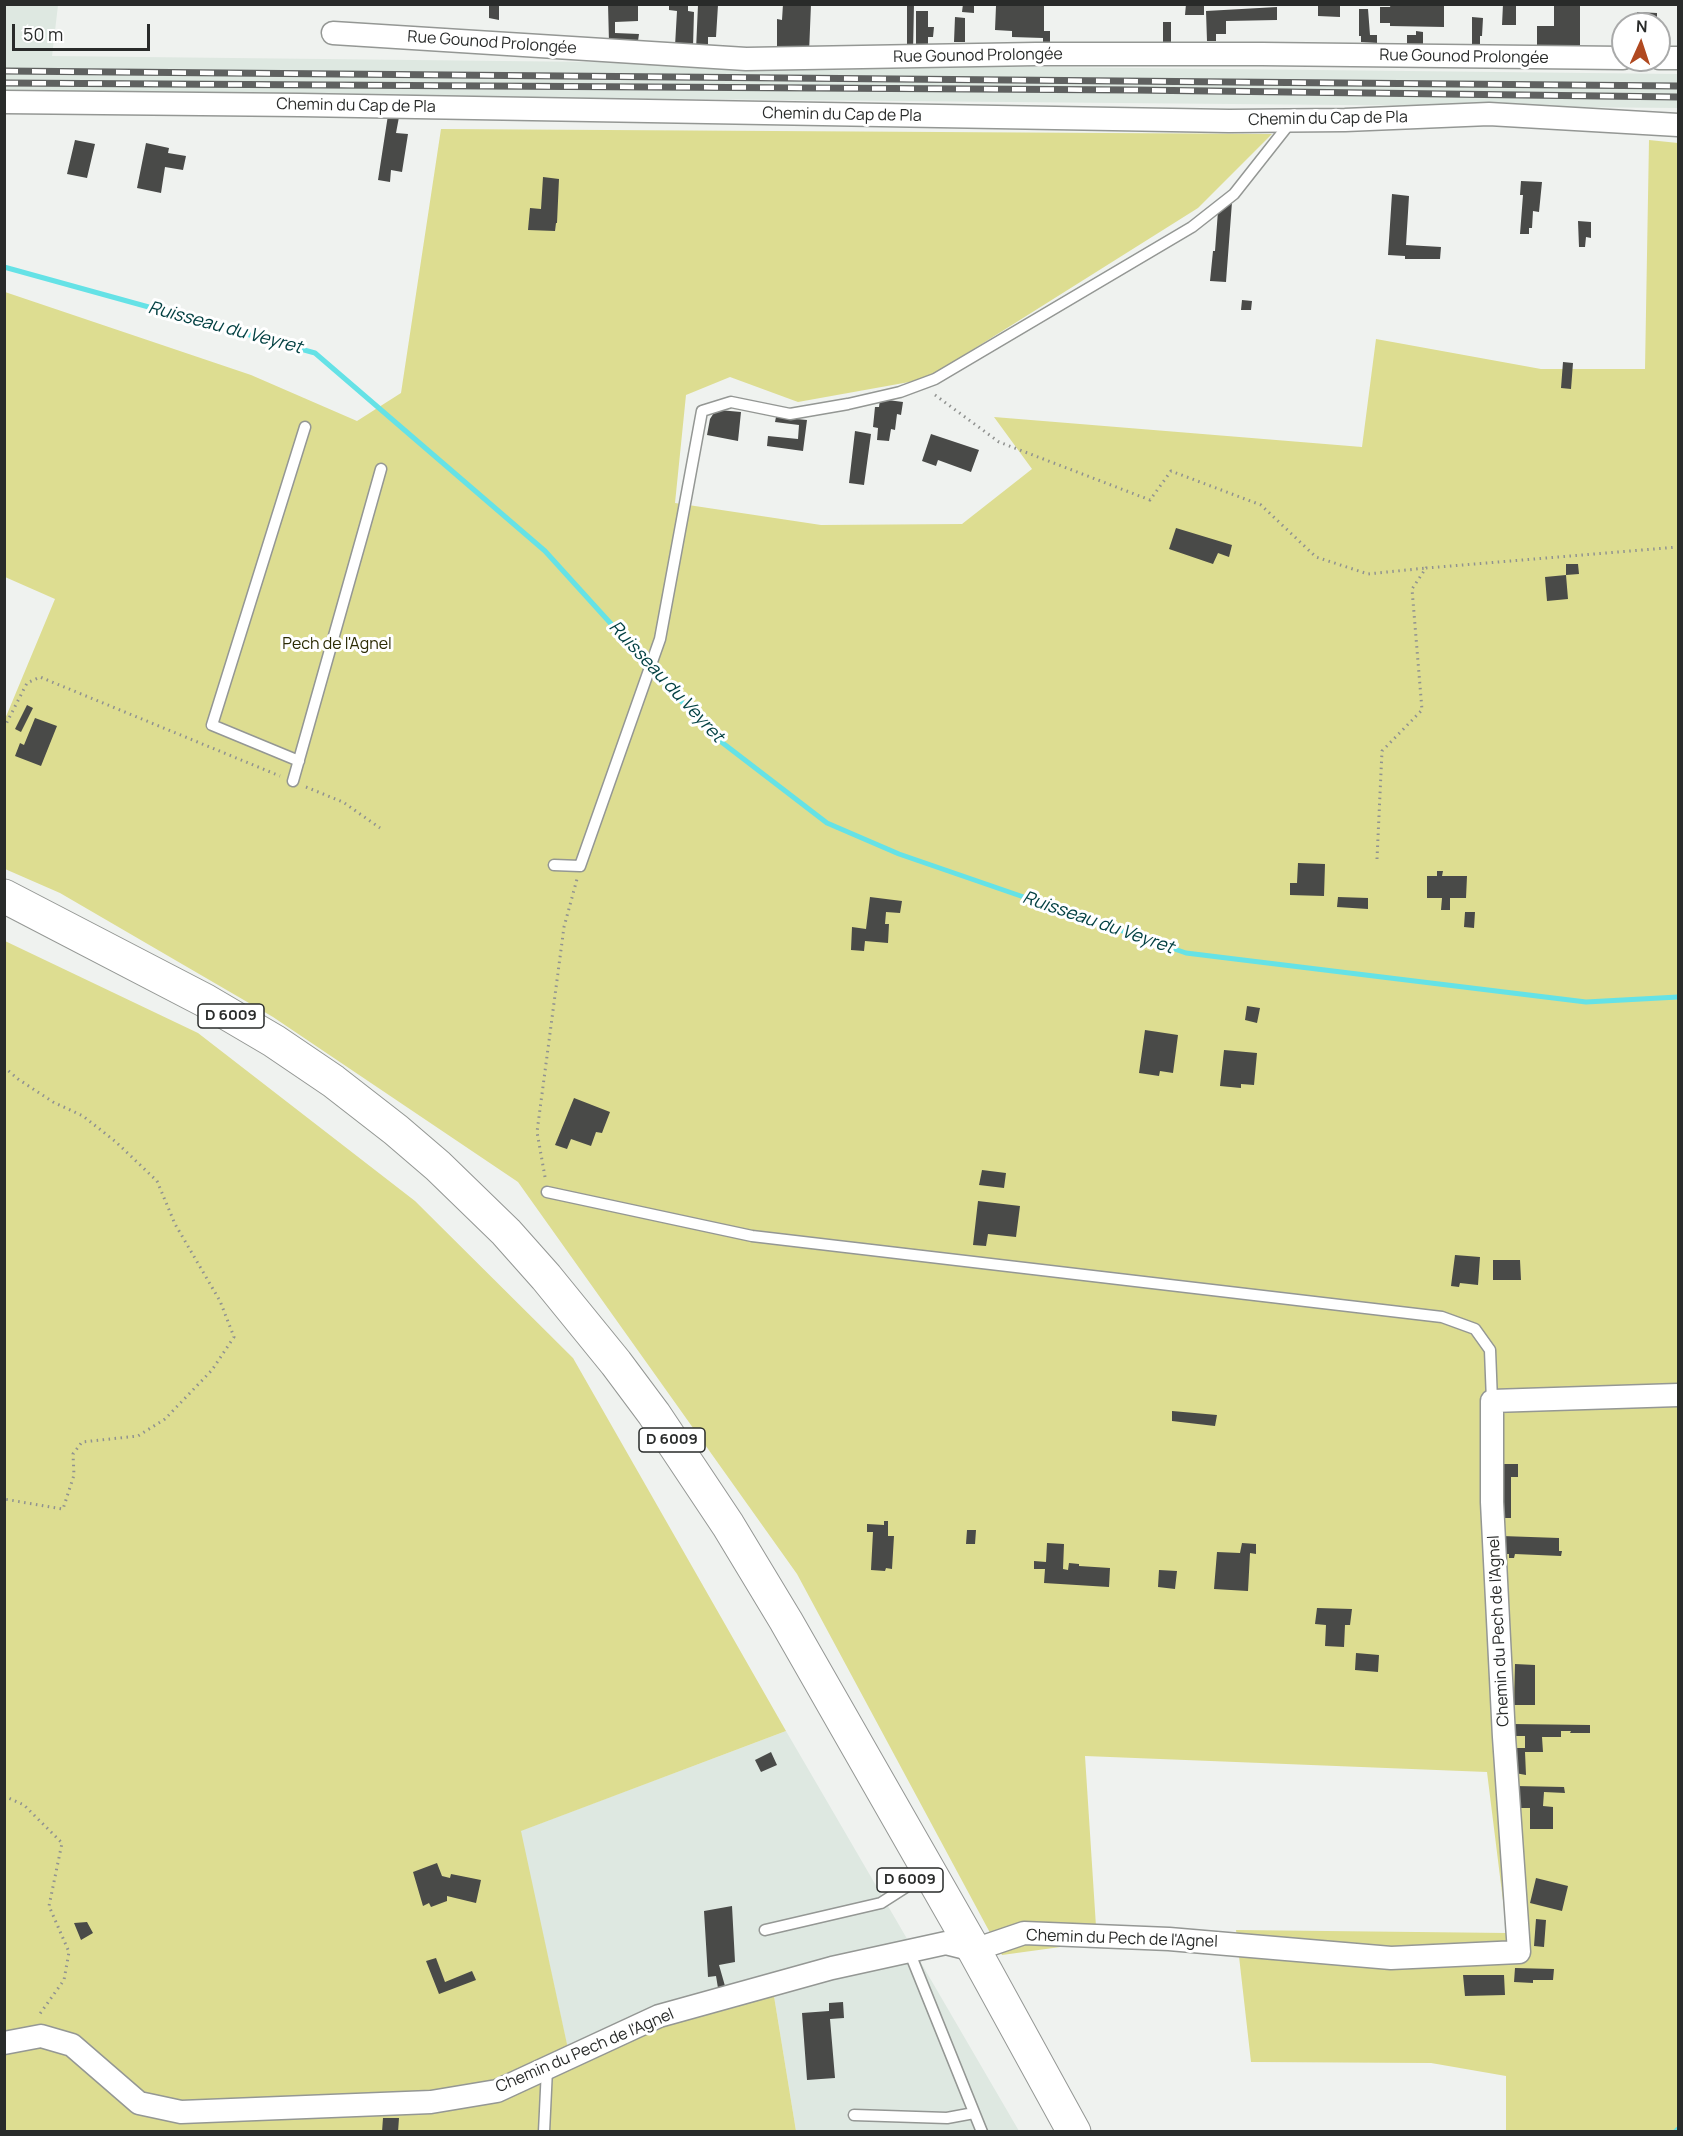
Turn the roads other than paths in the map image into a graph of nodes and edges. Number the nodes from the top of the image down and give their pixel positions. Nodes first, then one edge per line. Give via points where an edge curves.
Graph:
1 (333, 33) dead end
2 (1611, 58) edge
3 (4, 102) edge
4 (1292, 120) junction
5 (1678, 125) edge
6 (305, 427) dead end
7 (381, 469) dead end
8 (299, 761) junction
9 (293, 781) road end
10 (554, 865) dead end
11 (4, 896) edge
12 (4, 914) edge
13 (547, 1192) road end
14 (1678, 1395) edge
15 (1492, 1401) junction
16 (910, 1837) junction
17 (919, 1883) junction
18 (765, 1930) dead end
19 (958, 1946) junction
20 (909, 1951) junction
21 (4, 2043) edge
22 (1024, 2064) dead end
23 (547, 2068) junction
24 (974, 2113) junction
25 (854, 2115) dead end
26 (1066, 2131) edge
27 (544, 2132) edge
28 (982, 2132) edge

1 - 2 street, Rue Gounod Prolongée via 746,59 1083,54
3 - 4 street, Chemin du Cap de Pla
4 - 5 street, Chemin du Cap de Pla via 1489,114
4 - 10 lane via 1234,194 1192,227 934,379 900,392 790,414 731,402 702,411 660,639 580,866
6 - 8 lane via 212,725
7 - 8 lane
8 - 9 lane
11 - 16 main road, D 6009 via 206,1001 274,1041 396,1130 506,1232 616,1363 692,1468 786,1621
12 - 17 main road, D 6009 via 196,1011 263,1052 389,1142 485,1232 565,1323 626,1404 738,1576
13 - 15 lane via 753,1236 1442,1317 1475,1329 1490,1350
14 - 15 street
15 - 19 street, Chemin du Pech de l'Agnel via 1492,1502 1519,1952 1392,1958 1169,1939 1024,1933
16 - 17 lane via 910,1860
16 - 19 main road, D 6009
17 - 18 lane via 881,1903
17 - 19 main road, D 6009
19 - 20 street, Chemin du Pech de l'Agnel
19 - 26 main road, D 6009
20 - 23 street, Chemin du Pech de l'Agnel via 659,2016
20 - 24 lane
21 - 23 street, Chemin du Pech de l'Agnel via 41,2036 72,2045 139,2103 181,2112 431,2102 497,2091
22 - 26 lane
23 - 27 lane
24 - 25 lane via 947,2118
24 - 28 lane

